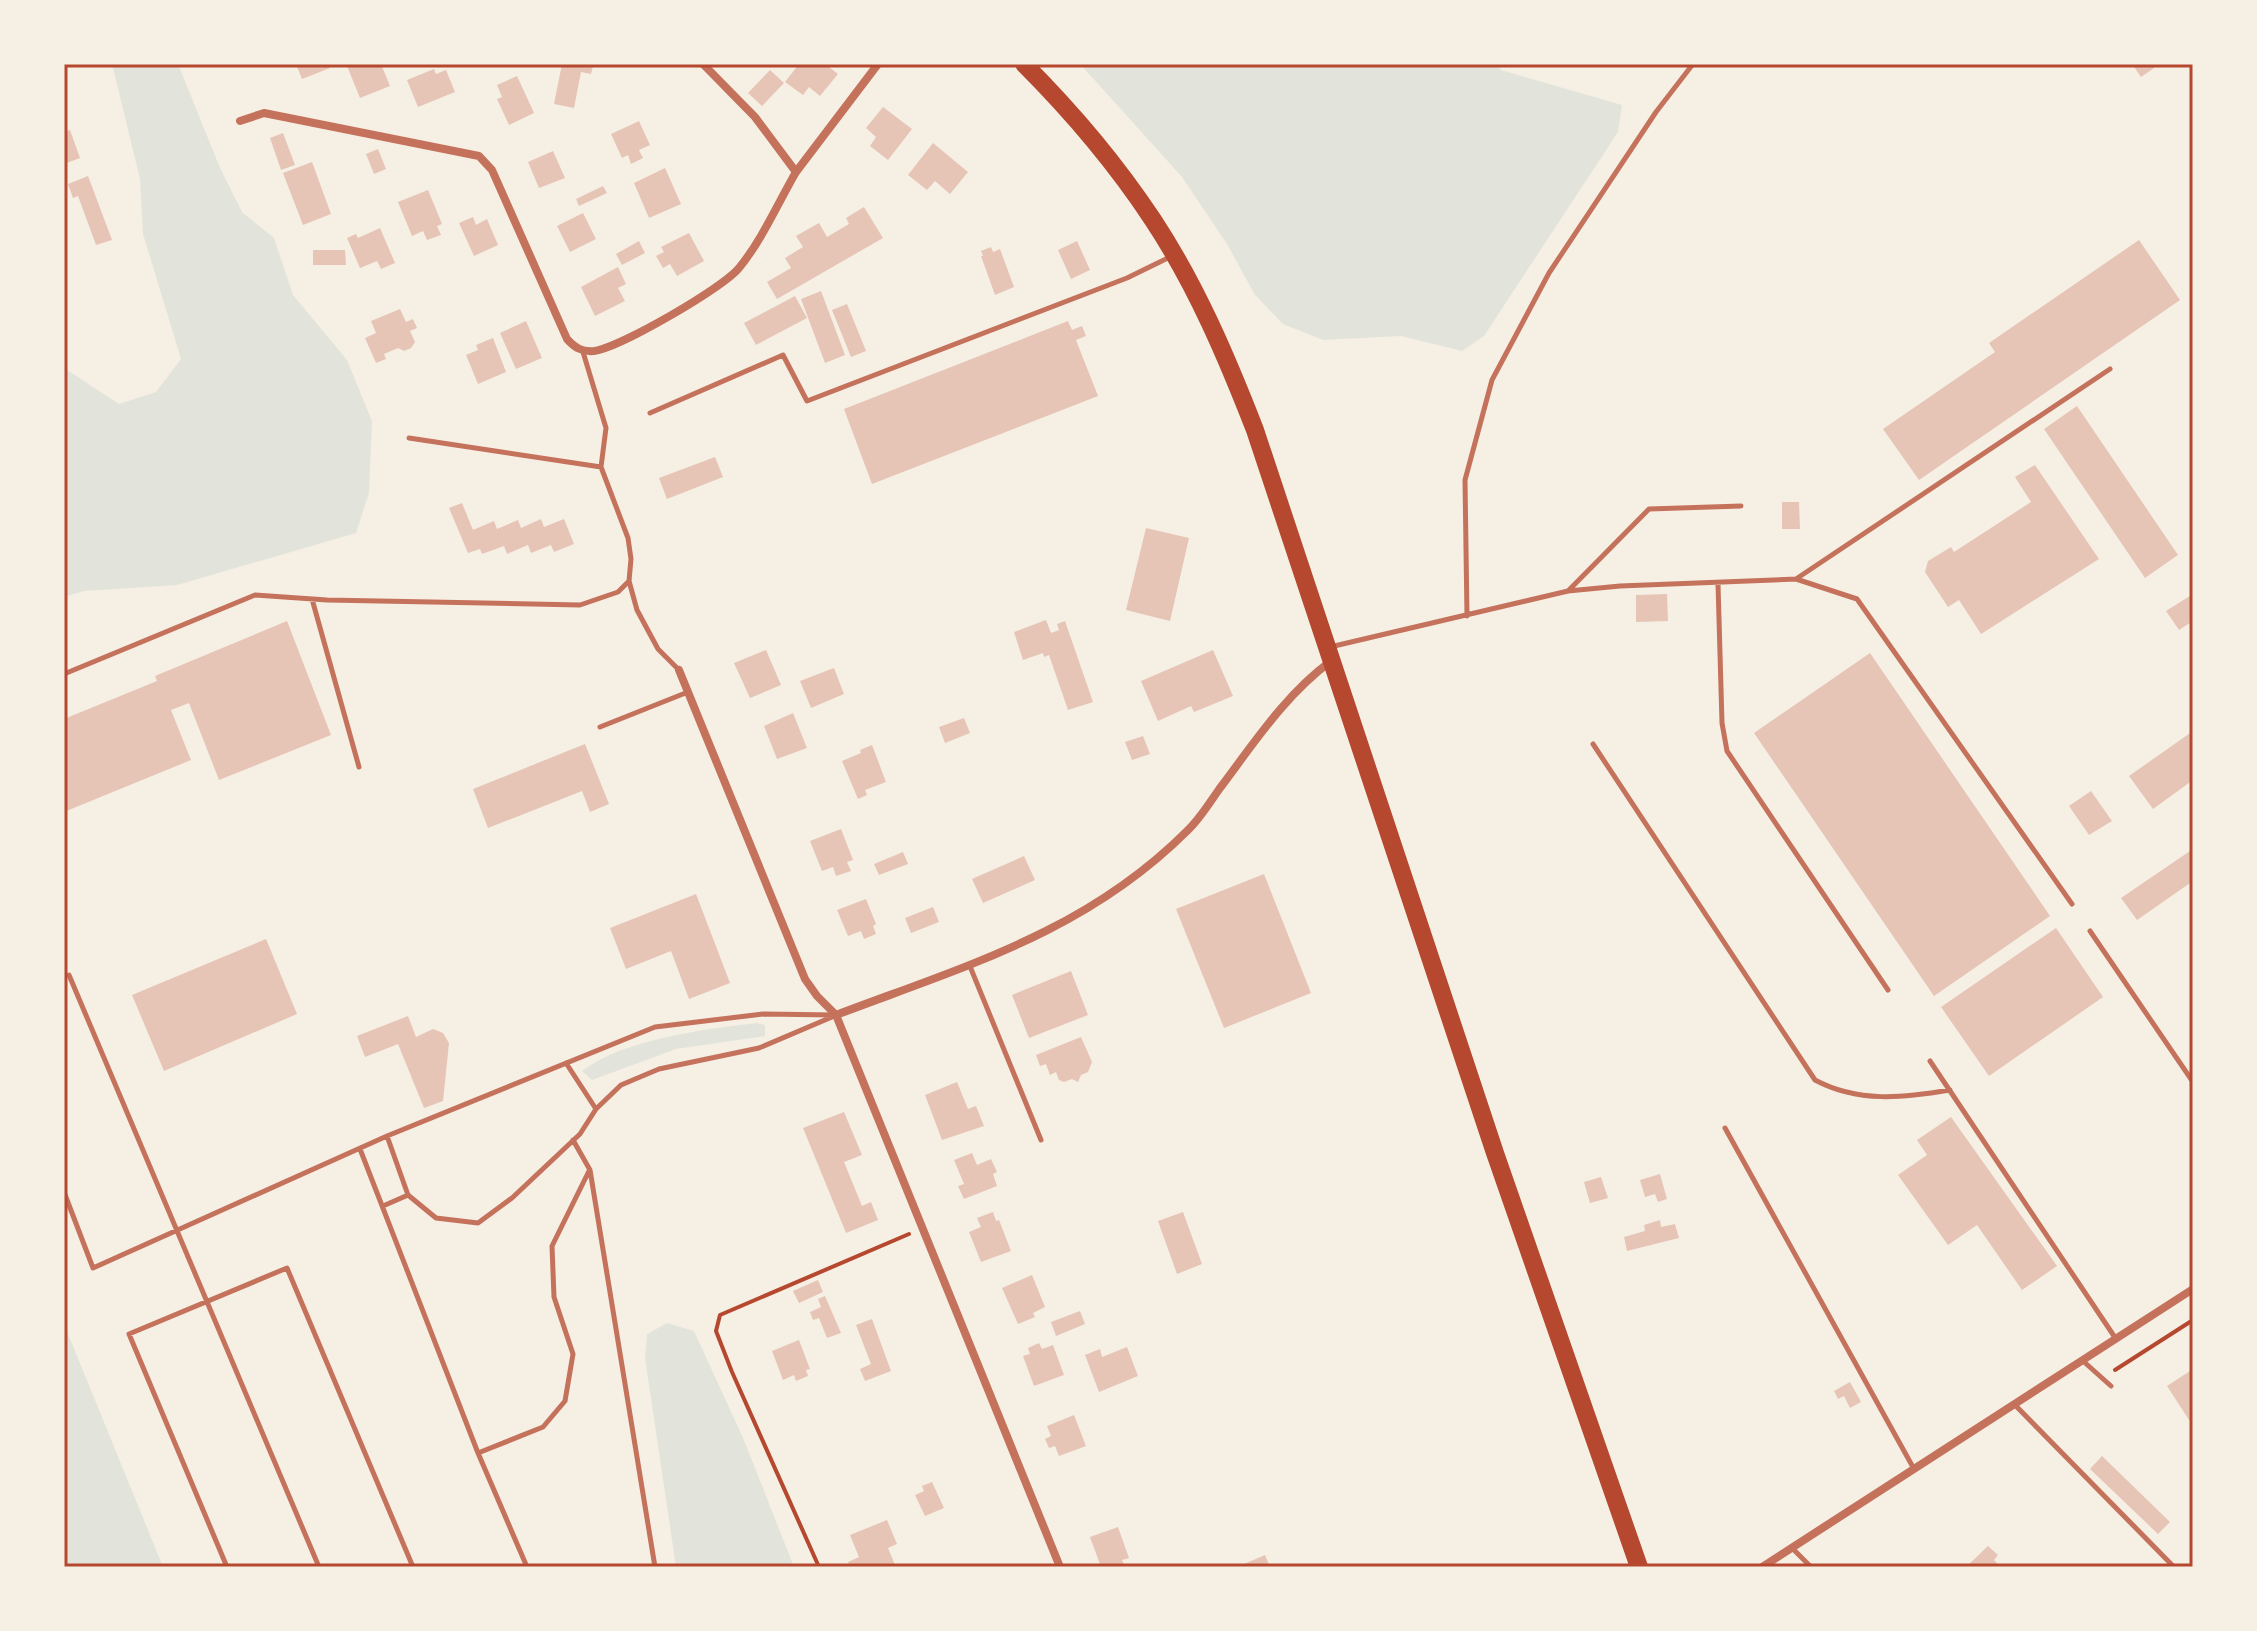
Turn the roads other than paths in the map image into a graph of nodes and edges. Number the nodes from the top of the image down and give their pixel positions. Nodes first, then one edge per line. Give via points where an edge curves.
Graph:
1 (703, 64) edge
2 (878, 64) edge
3 (1024, 64) edge
4 (1693, 64) edge
5 (240, 121) dead end
6 (796, 172) junction
7 (1173, 255) junction
8 (583, 351) junction
9 (2110, 369) dead end
10 (650, 413) dead end
11 (409, 438) dead end
12 (601, 467) junction
13 (1741, 506) dead end
14 (1796, 579) junction
15 (629, 581) junction
16 (1718, 584) junction
17 (1568, 591) junction
18 (312, 599) junction
19 (1467, 616) junction
20 (1330, 654) junction
21 (679, 670) joint
22 (64, 674) edge
23 (688, 692) junction
24 (600, 727) dead end
25 (1593, 744) dead end
26 (359, 767) dead end
27 (2072, 904) dead end
28 (2090, 931) dead end
29 (969, 964) junction
30 (69, 975) dead end
31 (1888, 990) dead end
32 (836, 1015) junction
33 (1930, 1061) dead end
34 (566, 1063) junction
35 (2193, 1082) edge
36 (1950, 1090) junction
37 (596, 1109) junction
38 (1725, 1128) dead end
39 (387, 1136) junction
40 (573, 1140) junction
41 (1041, 1140) dead end
42 (360, 1149) junction
43 (590, 1170) junction
44 (64, 1192) edge
45 (408, 1195) junction
46 (383, 1206) junction
47 (179, 1230) junction
48 (2193, 1289) edge
49 (208, 1301) junction
50 (2116, 1339) junction
51 (2083, 1361) junction
52 (2111, 1386) dead end
53 (2015, 1405) junction
54 (478, 1453) junction
55 (1915, 1469) junction
56 (1792, 1548) junction
57 (227, 1567) edge
58 (319, 1567) edge
59 (413, 1567) edge
60 (527, 1567) edge
61 (655, 1567) edge
62 (1060, 1567) edge
63 (1639, 1567) edge
64 (1762, 1567) edge
65 (1811, 1567) edge
66 (2174, 1567) edge

1 - 6 street via 755,117
2 - 6 street
3 - 7 main road via 1111,161
4 - 19 lane via 1549,273 1492,380 1465,480
5 - 8 street via 264,113 479,156 492,170 567,339
6 - 8 street via 739,268 719,287 606,348
7 - 10 lane via 1127,278 807,401 783,355
7 - 20 main road via 1224,352 1255,430
8 - 12 lane via 606,428
9 - 14 lane
11 - 12 lane
12 - 15 lane via 628,538
13 - 17 lane via 1649,509
14 - 16 lane
14 - 27 lane via 1857,599
15 - 18 lane via 618,592 580,605
15 - 21 lane via 651,639
16 - 17 lane
16 - 31 lane via 1727,751
17 - 19 lane
18 - 22 lane via 255,595
18 - 26 lane
19 - 20 lane
20 - 29 street via 1280,708 1190,829 1144,871 1094,907
20 - 63 main road
21 - 23 street
23 - 24 lane
23 - 32 street via 805,979
25 - 36 lane via 1815,1080 1846,1094 1898,1098
28 - 35 lane
29 - 32 street
29 - 41 lane
30 - 47 lane
32 - 34 lane via 763,1014 655,1027
32 - 37 lane via 759,1048 659,1069 621,1085
32 - 62 street
33 - 36 lane
34 - 37 lane
34 - 39 lane
36 - 50 lane
37 - 40 lane
38 - 55 lane
39 - 42 lane
39 - 45 lane
40 - 43 lane
40 - 45 lane via 478,1223 436,1218
42 - 46 lane
42 - 47 lane
43 - 54 lane via 552,1246 554,1297 573,1354 565,1401 543,1427
43 - 61 lane
44 - 47 lane via 93,1268
45 - 46 lane
46 - 54 lane
47 - 49 lane
48 - 50 street
49 - 57 lane via 129,1334
49 - 58 lane
49 - 59 lane via 287,1268
50 - 51 street
51 - 52 lane
51 - 53 street
53 - 55 street
53 - 66 lane
54 - 60 lane
55 - 56 street
56 - 64 street
56 - 65 lane

